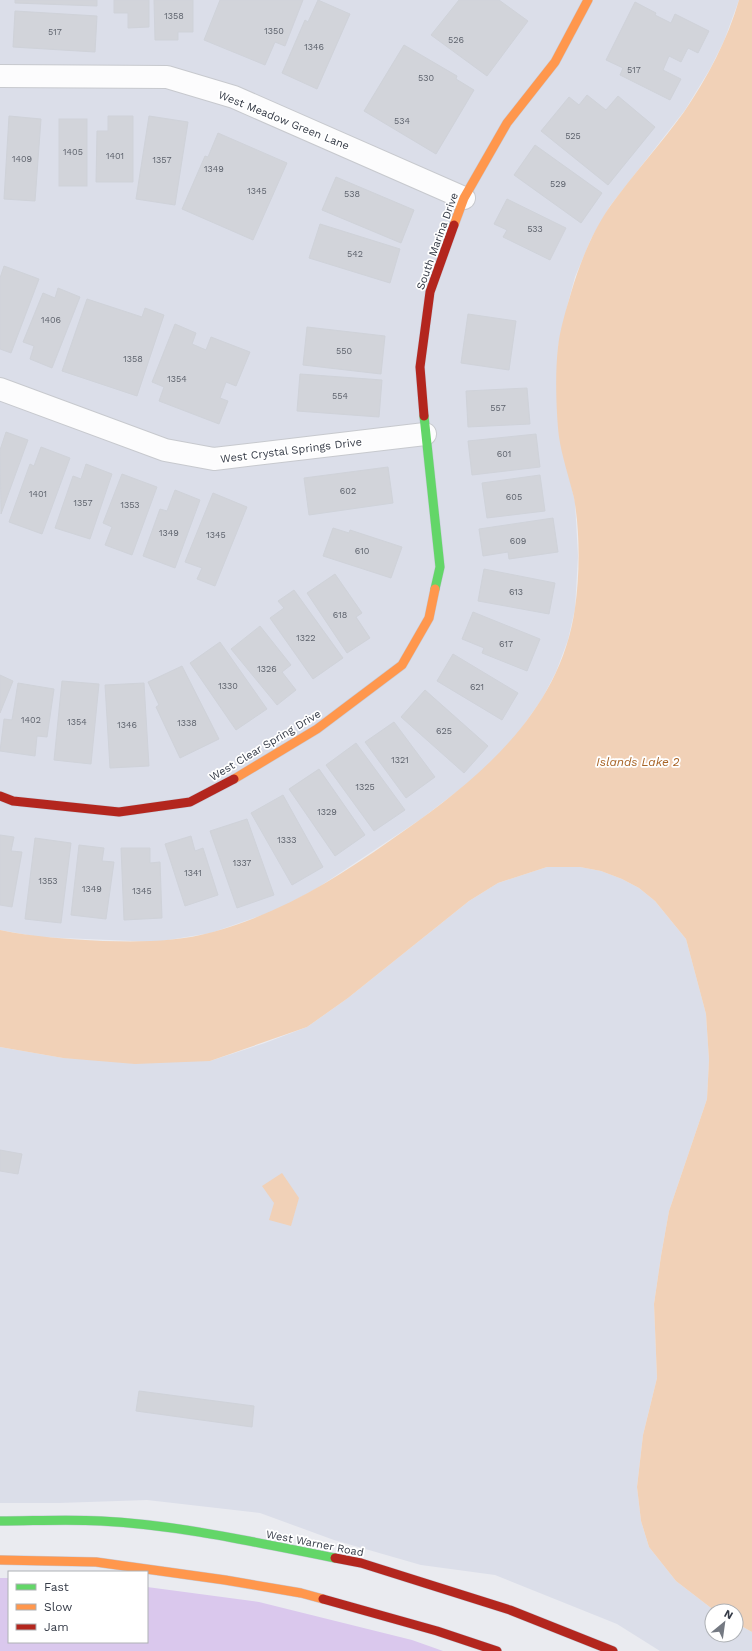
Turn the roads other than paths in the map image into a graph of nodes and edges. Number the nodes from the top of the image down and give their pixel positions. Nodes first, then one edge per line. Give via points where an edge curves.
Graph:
1 (588, 0) edge
2 (0, 76) edge
3 (464, 198) junction
4 (0, 389) edge
5 (424, 434) junction
6 (429, 618) joint
7 (0, 796) edge
8 (0, 1521) edge
9 (0, 1560) edge
10 (496, 1651) edge
11 (613, 1651) edge

1 - 3 street, South Marina Drive via 555,62 507,123
2 - 3 street, West Meadow Green Lane via 167,77 234,97
3 - 5 street, South Marina Drive via 430,292 420,367
4 - 5 street, West Crystal Springs Drive via 165,450 214,459
5 - 6 street, South Marina Drive via 440,567
6 - 7 street, West Clear Spring Drive via 402,665 317,729 225,785 190,802 119,812 12,801
8 - 11 street, West Warner Road via 100,1521 144,1525 230,1538 361,1564 510,1610
9 - 10 street via 96,1562 302,1593 437,1631

